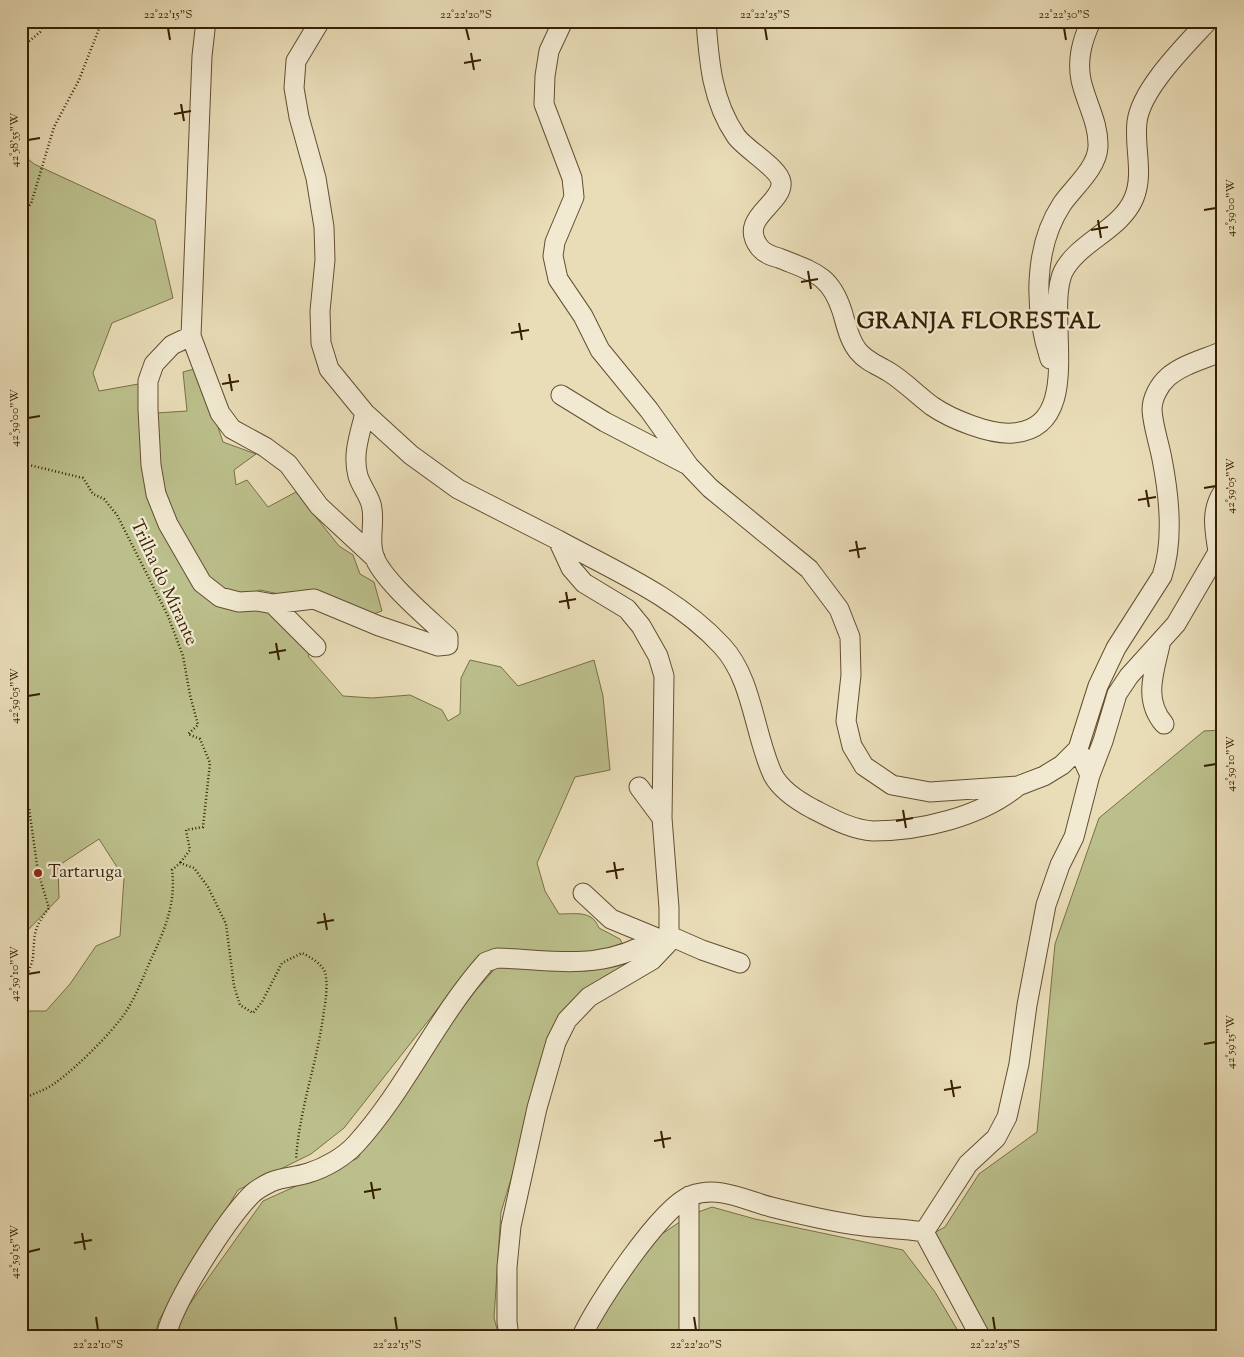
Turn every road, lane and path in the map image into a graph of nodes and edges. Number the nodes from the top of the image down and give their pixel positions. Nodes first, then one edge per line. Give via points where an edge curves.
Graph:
1 (44, 21) edge
2 (102, 21) edge
3 (206, 21) edge
4 (320, 21) edge
5 (564, 21) edge
6 (706, 21) edge
7 (1091, 21) edge
8 (1208, 21) edge
9 (21, 48) edge
10 (21, 212) edge
11 (191, 336) junction
12 (1223, 351) edge
13 (1059, 381) junction
14 (561, 395) dead end
15 (365, 413) junction
16 (21, 463) edge
17 (689, 466) junction
18 (1223, 492) edge
19 (558, 540) junction
20 (1220, 550) edge
21 (375, 558) junction
22 (272, 604) junction
23 (1160, 643) junction
24 (316, 647) dead end
25 (1164, 724) dead end
26 (1078, 749) junction
27 (1090, 775) junction
28 (1018, 786) junction
29 (639, 787) dead end
30 (29, 808) dead end
31 (662, 818) junction
32 (180, 862) junction
33 (583, 893) dead end
34 (665, 939) junction
35 (740, 963) dead end
36 (21, 987) edge
37 (21, 1101) edge
38 (310, 1173) junction
39 (689, 1196) junction
40 (924, 1232) junction
41 (166, 1336) edge
42 (510, 1336) edge
43 (582, 1336) edge
44 (689, 1336) edge
45 (980, 1336) edge

1 - 9 path via 40,32
2 - 10 path via 79,80 54,126 30,204
3 - 11 street
4 - 15 street via 296,61 294,88 324,226 321,343 329,369
5 - 17 street via 549,52 544,85 544,104 572,178 574,197 555,242 553,256 558,279 583,316 600,350 650,410
6 - 13 street via 711,76 718,103 737,137 776,173 781,182 779,192 762,210 754,226 755,241 762,252 826,280 836,293 856,350 945,415 1005,434 1038,426 1046,416
7 - 13 street via 1083,38 1079,60 1098,148 1092,164 1048,230 1040,257 1041,311 1049,356
8 - 13 street via 1140,105 1137,124 1138,186 1134,200 1124,214 1064,270 1058,288
11 - 21 street via 220,413 232,429 266,447 288,464 319,506
11 - 22 street via 172,345 154,364 148,381 151,465 156,494 168,524 202,583 220,597
12 - 26 street via 1195,361 1168,377 1155,393 1152,410 1168,515 1166,565 1116,648 1098,686
14 - 17 street
15 - 19 street via 411,456 458,488
15 - 21 street via 355,453 358,477 371,505 373,525 370,540
16 - 32 path, Trilha do Mirante via 83,478 94,494 104,499 117,515 168,616 183,656 198,725 188,734 200,739 210,763 203,827 186,830 190,850
17 - 28 street via 710,488 809,569 839,609 850,637 851,676 846,721 852,746 864,766 892,785 930,792
18 - 20 street via 1216,502 1213,516
19 - 28 street via 683,610 724,647 746,685 774,776 785,791 805,805 841,824 872,831 940,824 1002,799
19 - 31 street via 570,568 584,583 626,609 641,626 658,656 664,676
20 - 23 street via 1176,624
21 - 22 street via 397,589 448,637 448,645 438,646 388,630 314,599
22 - 24 street
23 - 25 street via 1151,700 1155,714
23 - 27 street via 1128,676 1117,694
26 - 27 street
26 - 28 street via 1062,765
27 - 40 street via 1074,837 1060,864 1046,905 1007,1117 996,1138 968,1164
29 - 31 street
30 - 36 path via 38,872 49,908 38,923 32,941 33,958
31 - 34 street
32 - 37 path via 172,870 174,889 162,935 125,1014 93,1050 45,1089
32 - 38 path via 194,868 208,887 226,924 234,986 240,1004 253,1013 282,963 302,953 315,960 324,972 326,997 321,1036 298,1135 296,1165
33 - 34 street via 611,918
34 - 35 street
34 - 38 street via 608,959 554,962 497,958 486,962 357,1144 344,1156
34 - 42 street via 652,960 589,997 567,1020 556,1042 537,1108 511,1226 507,1267
38 - 41 street via 273,1182 254,1193 233,1216 179,1302
39 - 40 street via 727,1192 770,1207 856,1225
39 - 43 street via 668,1212 640,1246 604,1295
39 - 44 street
40 - 45 street

